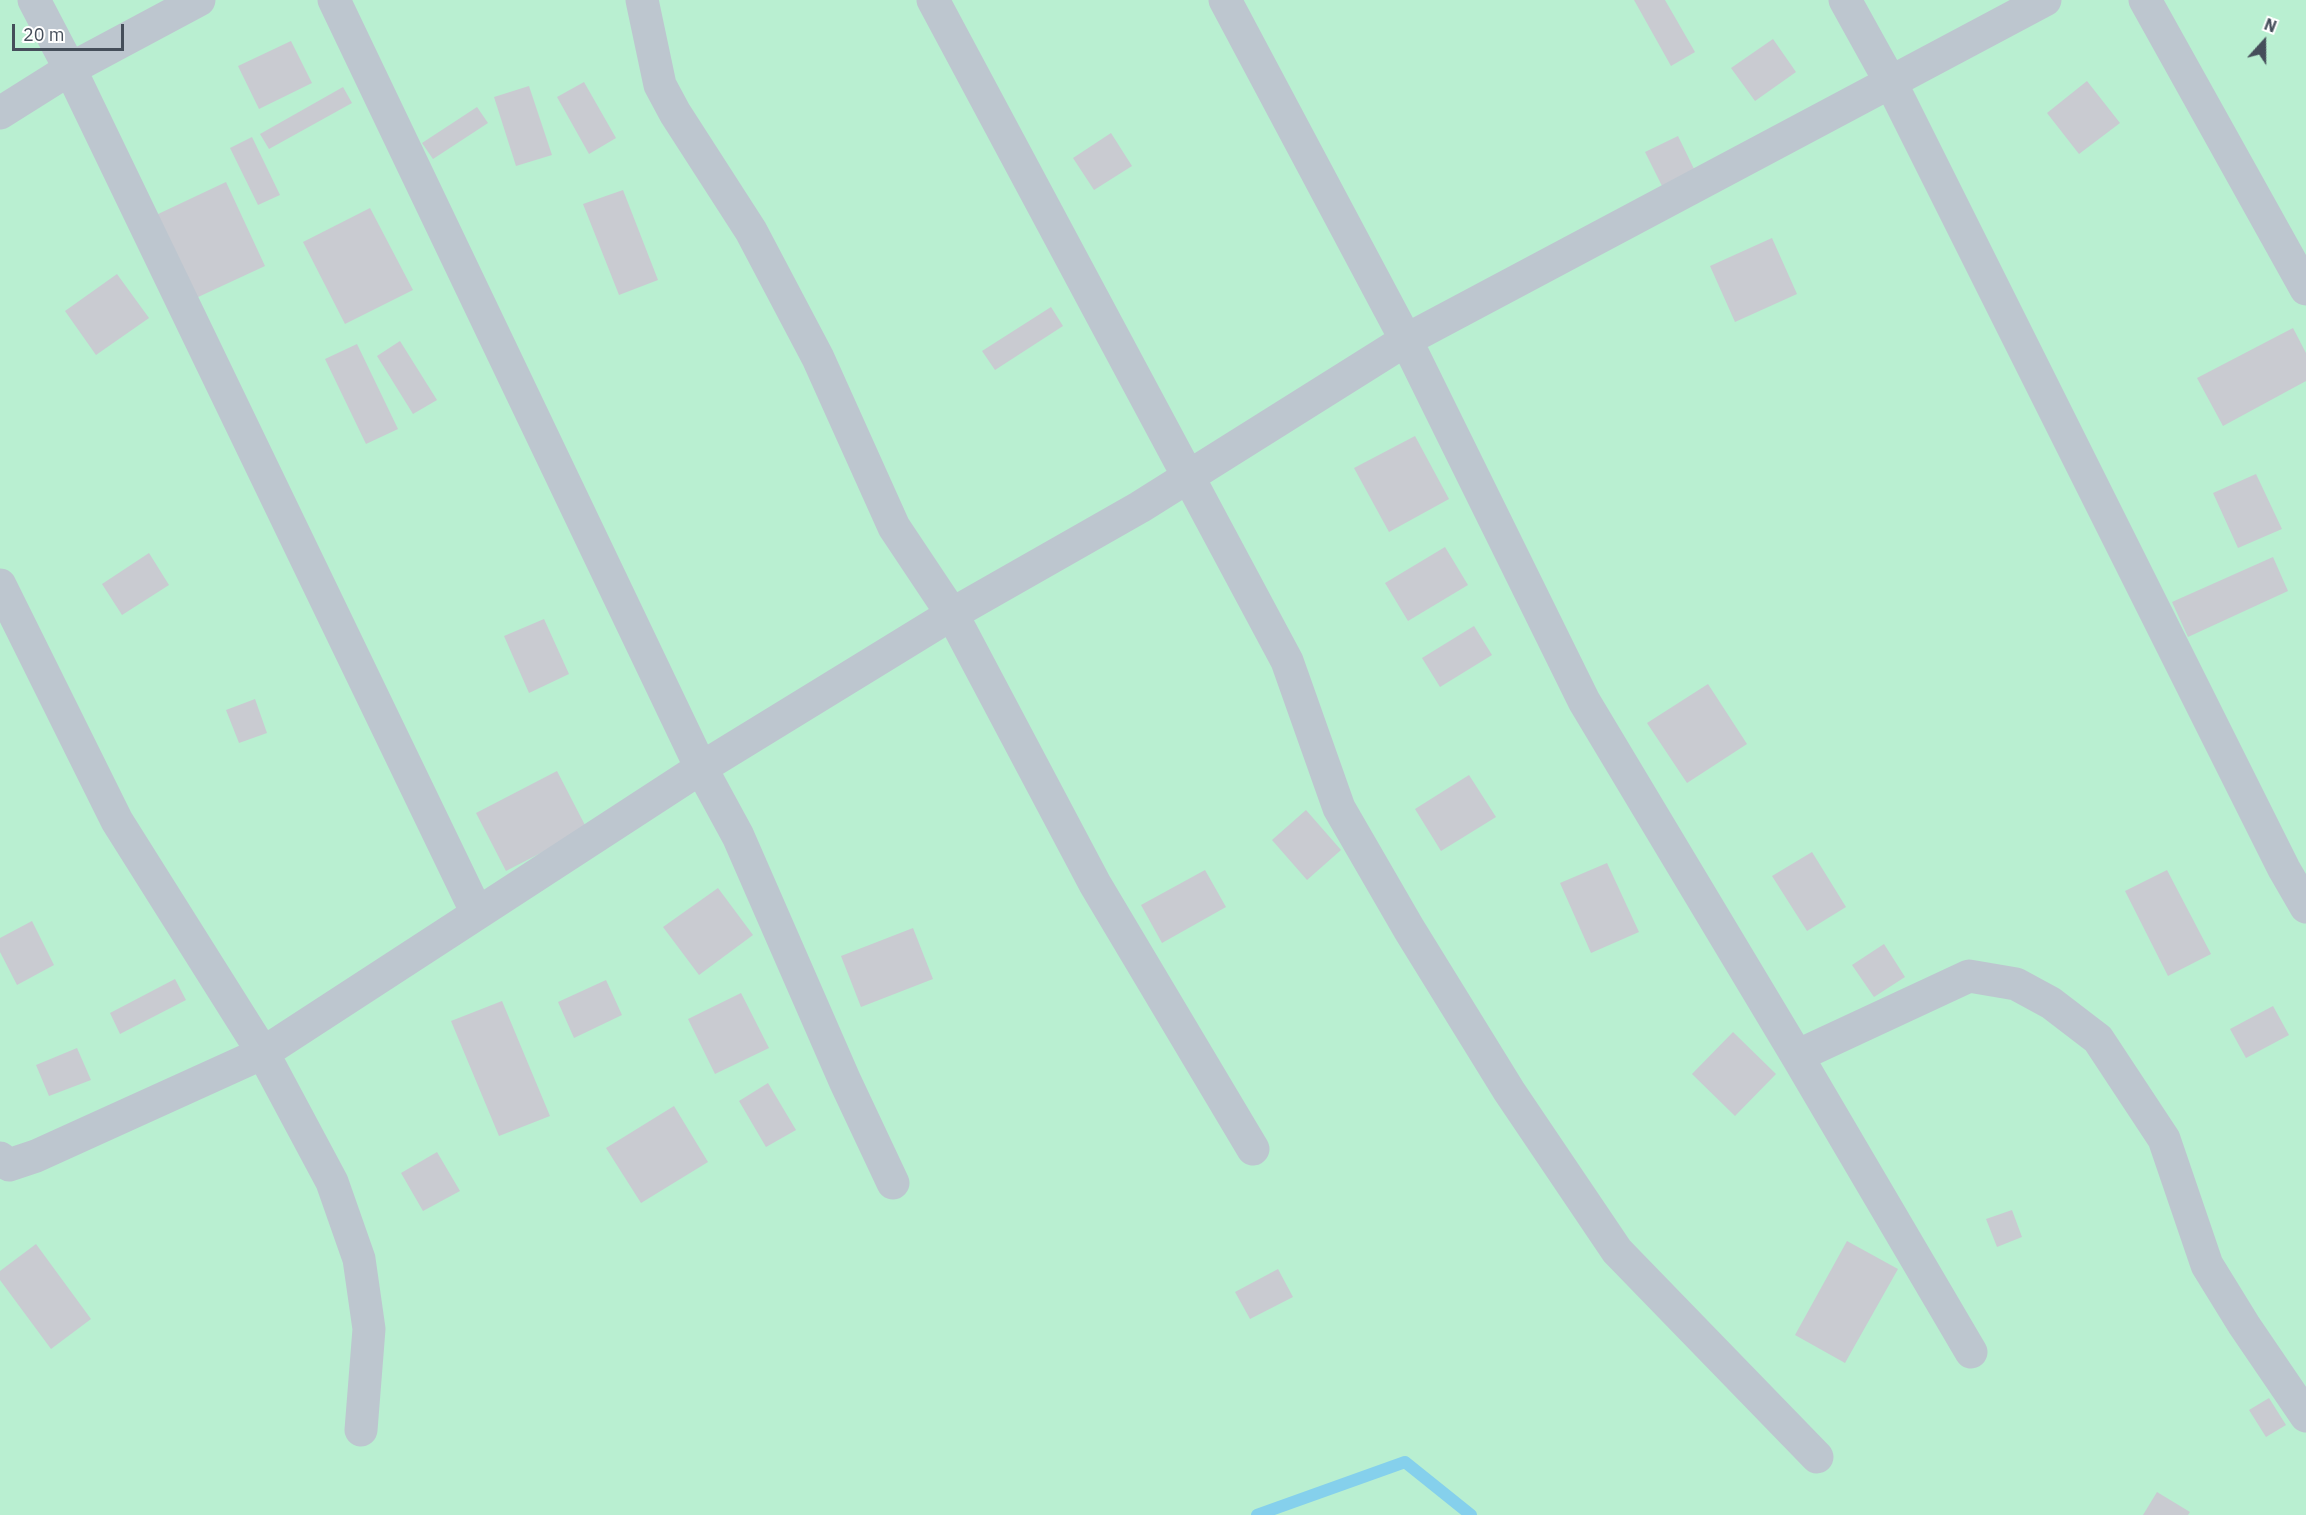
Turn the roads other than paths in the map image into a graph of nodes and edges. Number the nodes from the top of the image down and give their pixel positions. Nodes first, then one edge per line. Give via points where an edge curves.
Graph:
1 (34, 0) edge
2 (199, 0) edge
3 (334, 0) edge
4 (642, 0) edge
5 (933, 0) edge
6 (1225, 0) edge
7 (1845, 0) edge
8 (2045, 0) edge
9 (2145, 0) edge
10 (70, 69) junction
11 (1891, 83) junction
12 (0, 113) edge
13 (2306, 289) edge
14 (1406, 340) junction
15 (1190, 476) junction
16 (0, 585) edge
17 (952, 614) junction
18 (701, 768) junction
19 (2306, 907) edge
20 (477, 913) junction
21 (263, 1053) junction
22 (1797, 1056) junction
23 (1254, 1149) dead end
24 (0, 1158) edge
25 (893, 1183) dead end
26 (1971, 1352) dead end
27 (2306, 1416) edge
28 (361, 1430) dead end
29 (1817, 1457) dead end

1 - 10 street
2 - 10 street
3 - 18 street
4 - 17 street via 660,84 751,231 818,358 894,527
5 - 15 street
6 - 14 street
7 - 11 street
8 - 11 street
9 - 13 street
10 - 12 street
10 - 20 street
11 - 14 street
11 - 19 street
14 - 15 street
14 - 22 street via 1584,701
15 - 17 street
15 - 29 street via 1287,661 1339,808 1509,1090 1617,1251
16 - 21 street via 117,821
17 - 18 street
17 - 23 street via 1095,884
18 - 20 street
18 - 25 street via 738,836
20 - 21 street
21 - 24 street via 36,1156 9,1165
21 - 28 street via 332,1182 359,1259 369,1329
22 - 26 street
22 - 27 street via 1969,976 2016,984 2051,1003 2098,1039 2164,1139 2207,1265

